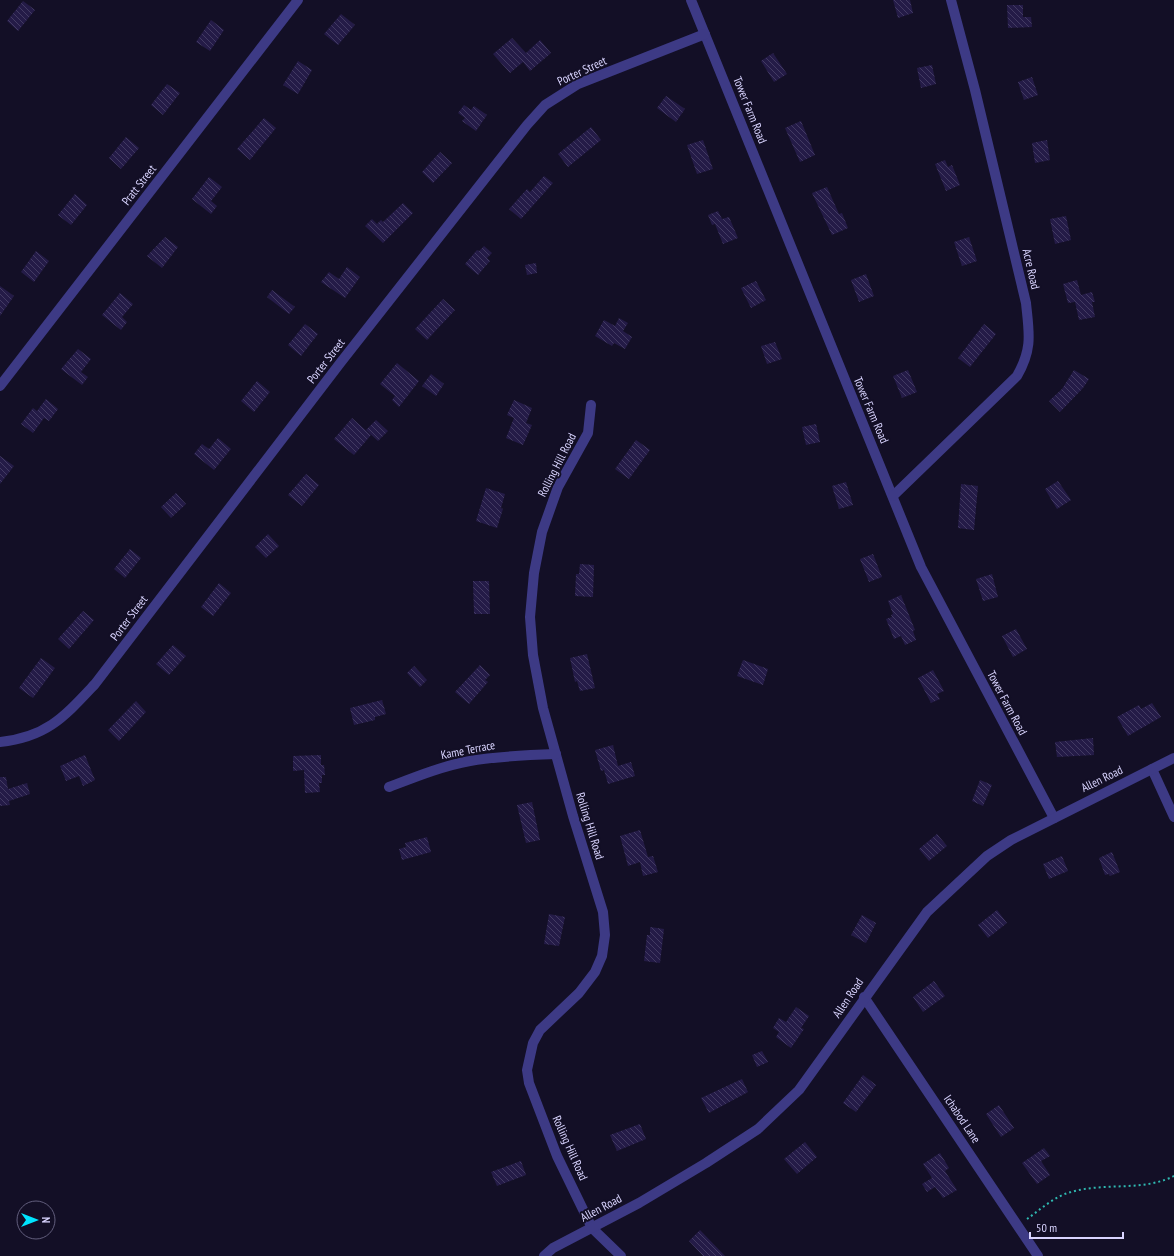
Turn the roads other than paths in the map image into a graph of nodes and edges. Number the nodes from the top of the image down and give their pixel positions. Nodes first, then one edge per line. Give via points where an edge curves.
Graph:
1 (298, 0) edge
2 (691, 0) edge
3 (951, 0) edge
4 (705, 34) junction
5 (0, 386) edge
6 (591, 405) dead end
7 (893, 496) junction
8 (0, 742) edge
9 (556, 754) junction
10 (1174, 758) edge
11 (1152, 769) junction
12 (389, 787) dead end
13 (1174, 817) edge
14 (1054, 818) junction
15 (864, 997) junction
16 (592, 1228) junction
17 (544, 1256) edge
18 (622, 1256) edge
19 (1038, 1256) edge

1 - 5 street, Pratt Street
2 - 4 street, Tower Farm Road
3 - 7 street, Acre Road via 1026,303 1028,353 1017,376
4 - 7 street, Tower Farm Road
4 - 8 street, Porter Street via 578,84 545,105 340,362 95,684 74,707 42,732
6 - 9 street, Rolling Hill Road via 588,433 558,487 542,532 534,573 530,617 533,655 543,708
7 - 14 street, Tower Farm Road via 921,567
9 - 12 street, Kame Terrace via 469,761
9 - 16 street, Rolling Hill Road via 603,912 605,935 602,956 595,972 580,992 540,1030 533,1044 527,1070 529,1083 557,1156
10 - 11 street, Allen Road
11 - 13 street
11 - 14 street, Allen Road
14 - 15 street, Allen Road via 1011,840 987,856 942,896 922,918
15 - 16 street, Allen Road via 799,1090 758,1129 700,1167
15 - 19 street, Ichabod Lane
16 - 17 street, Allen Road via 553,1248
16 - 18 street

